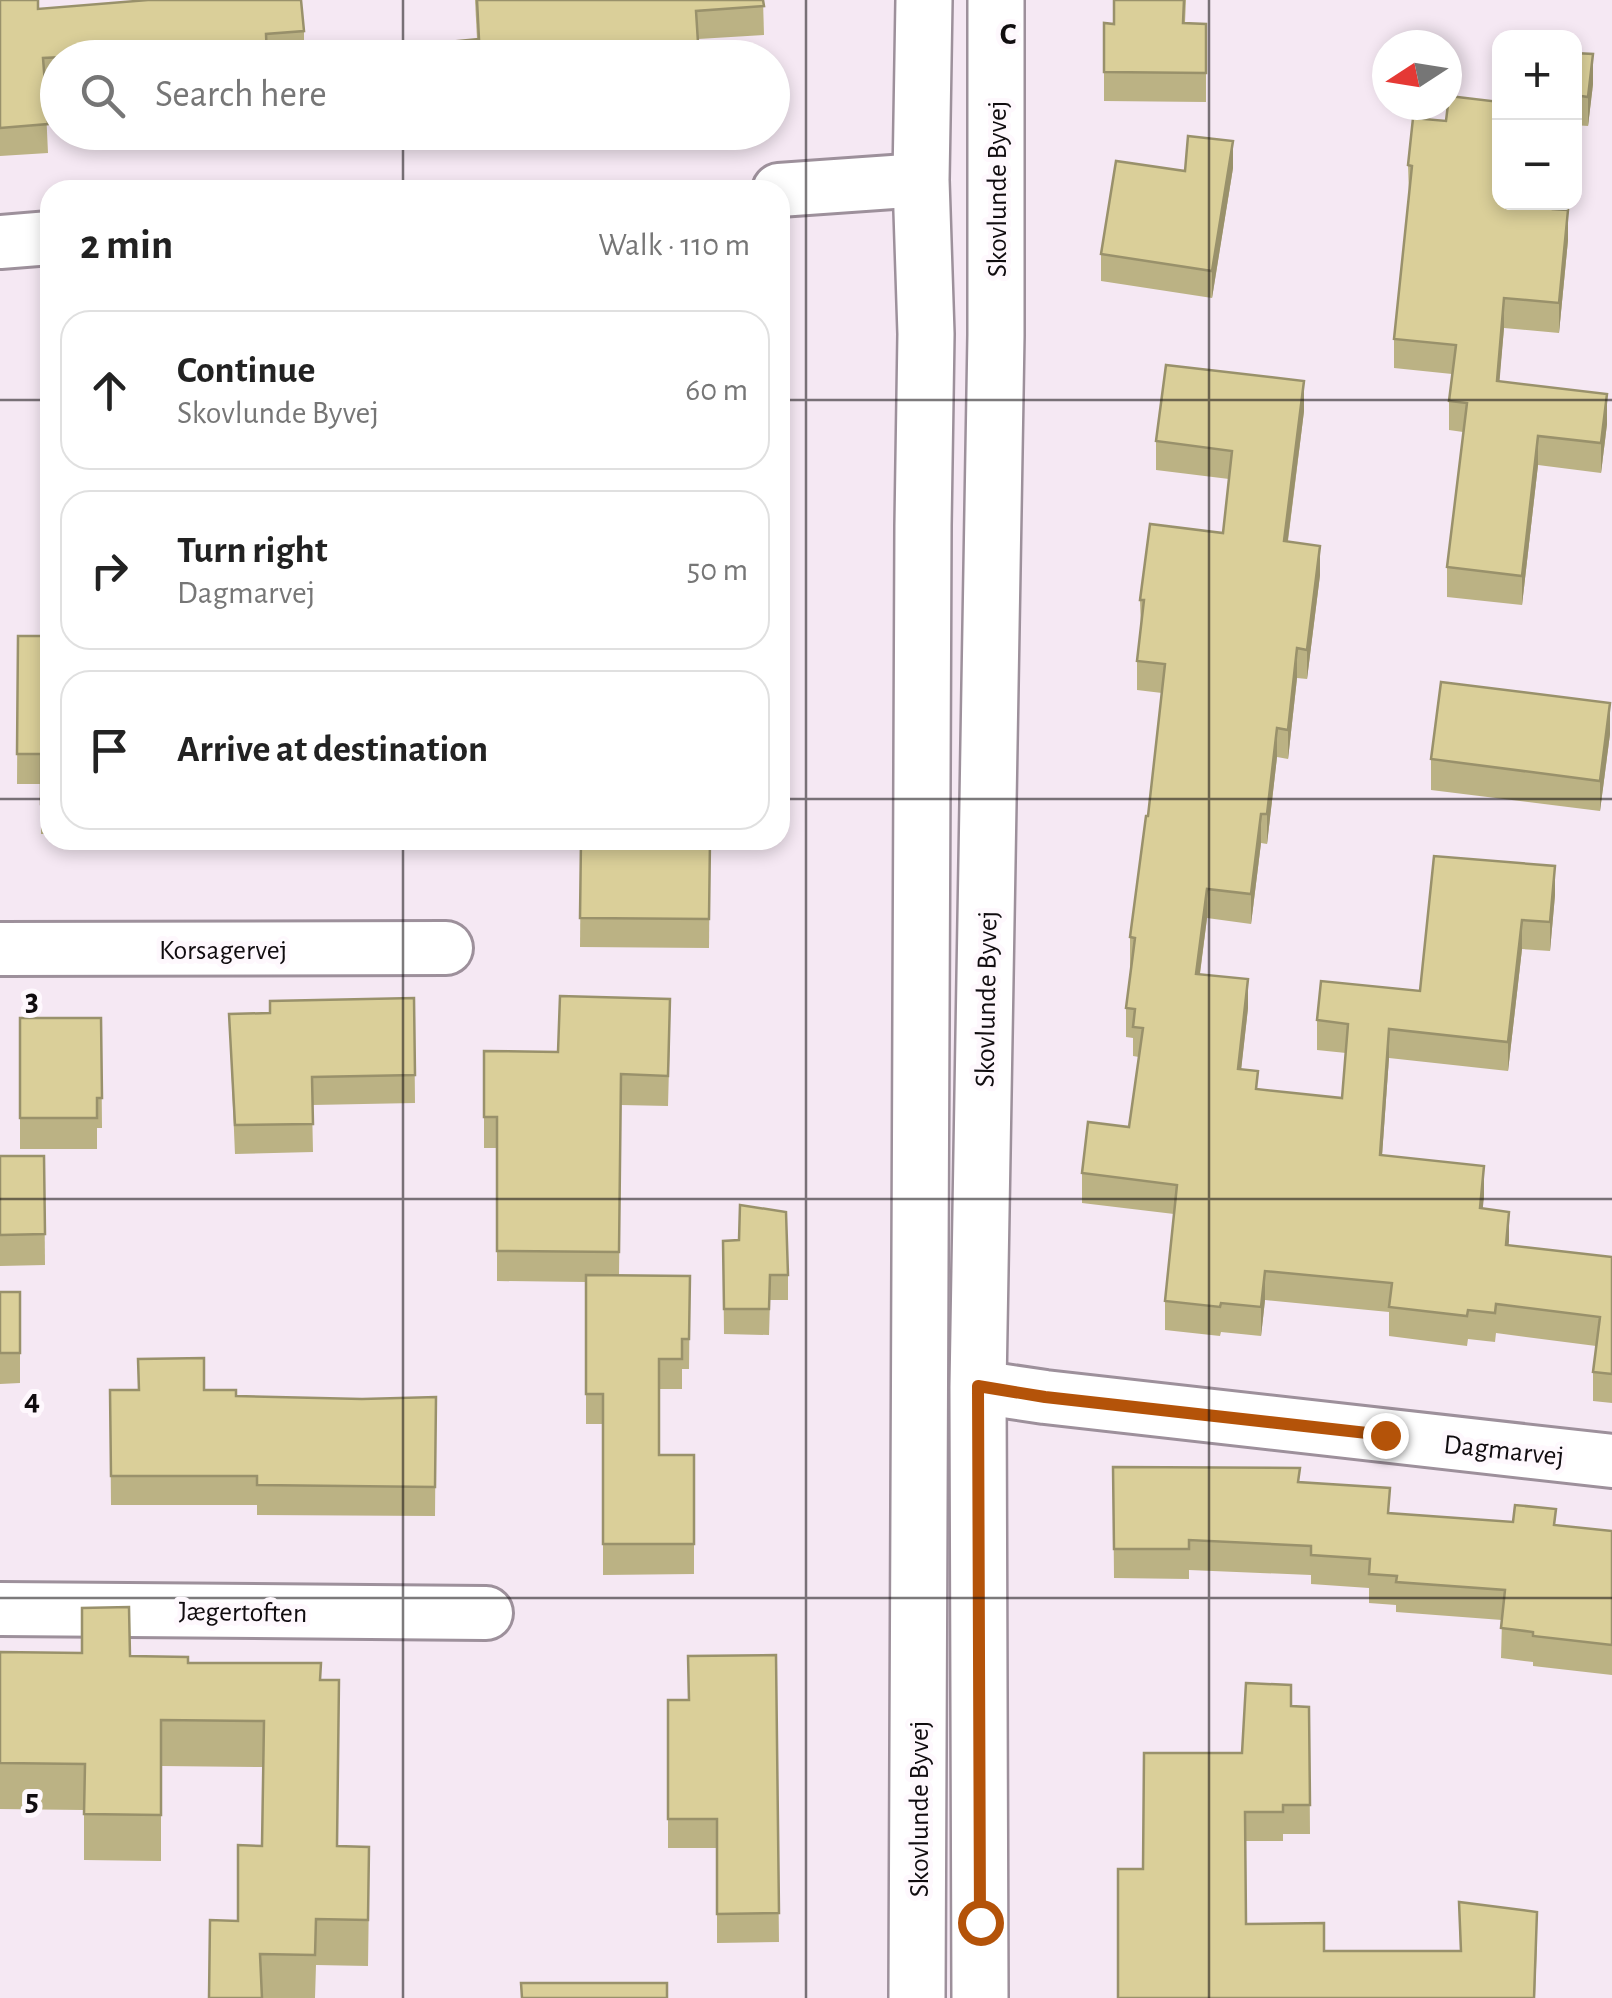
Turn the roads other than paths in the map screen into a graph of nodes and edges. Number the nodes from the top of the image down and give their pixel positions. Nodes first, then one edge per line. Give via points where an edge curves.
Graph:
1 (924, 0) edge
2 (996, 0) edge
3 (921, 180) junction
4 (790, 189) edge
5 (40, 239) edge
6 (0, 242) edge
7 (446, 948) dead end
8 (0, 949) edge
9 (978, 1386) junction
10 (1612, 1461) edge
11 (0, 1609) edge
12 (486, 1613) dead end
13 (917, 1998) edge
14 (980, 1998) edge

1 - 3 main road, Skovlunde Byvej
2 - 9 main road, Skovlunde Byvej
3 - 4 street
3 - 13 main road, Skovlunde Byvej via 926,334
5 - 6 street
7 - 8 street, Korsagervej
9 - 10 street, Dagmarvej
9 - 14 main road, Skovlunde Byvej
11 - 12 street, Jægertoften

